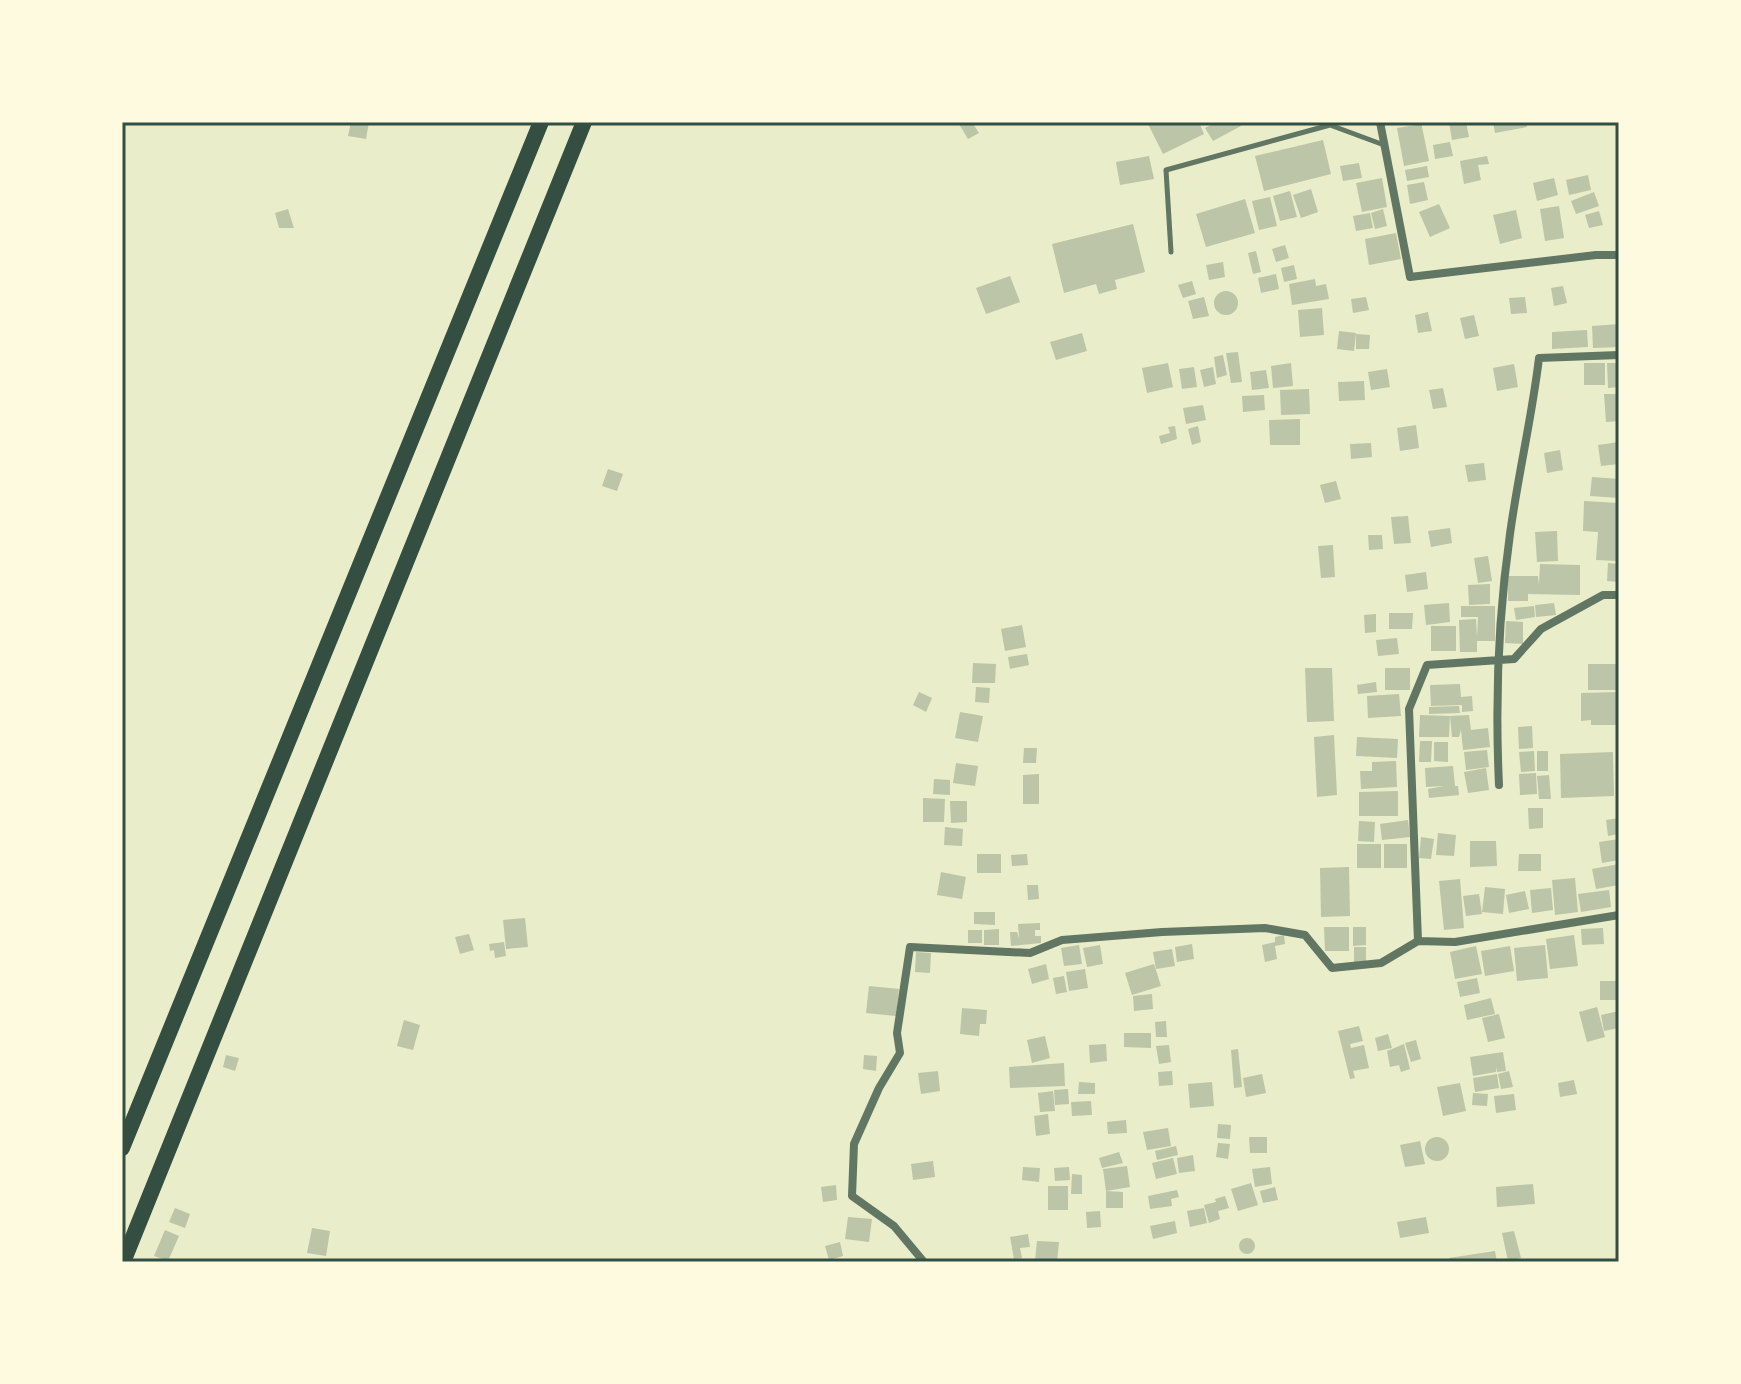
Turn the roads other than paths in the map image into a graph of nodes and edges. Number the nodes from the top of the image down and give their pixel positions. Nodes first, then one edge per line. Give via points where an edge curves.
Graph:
1 (541, 122) edge
2 (584, 122) edge
3 (1380, 122) edge
4 (1384, 145) junction
5 (1171, 252) dead end
6 (1619, 255) edge
7 (1619, 355) edge
8 (1619, 595) edge
9 (1496, 660) junction
10 (1499, 785) dead end
11 (1619, 915) edge
12 (1418, 941) junction
13 (122, 1148) edge
14 (123, 1262) edge
15 (924, 1262) edge

1 - 13 highway
2 - 14 highway
3 - 4 street
4 - 5 lane via 1330,125 1166,170
4 - 6 street via 1410,277
7 - 9 street via 1539,358
8 - 9 street via 1603,595 1541,629 1514,659
9 - 10 street
9 - 12 street via 1427,665 1409,709
11 - 12 street via 1455,942
12 - 15 street via 1381,963 1332,968 1305,935 1265,928 1062,940 1030,953 910,947 897,1033 900,1053 854,1144 852,1196 894,1226

